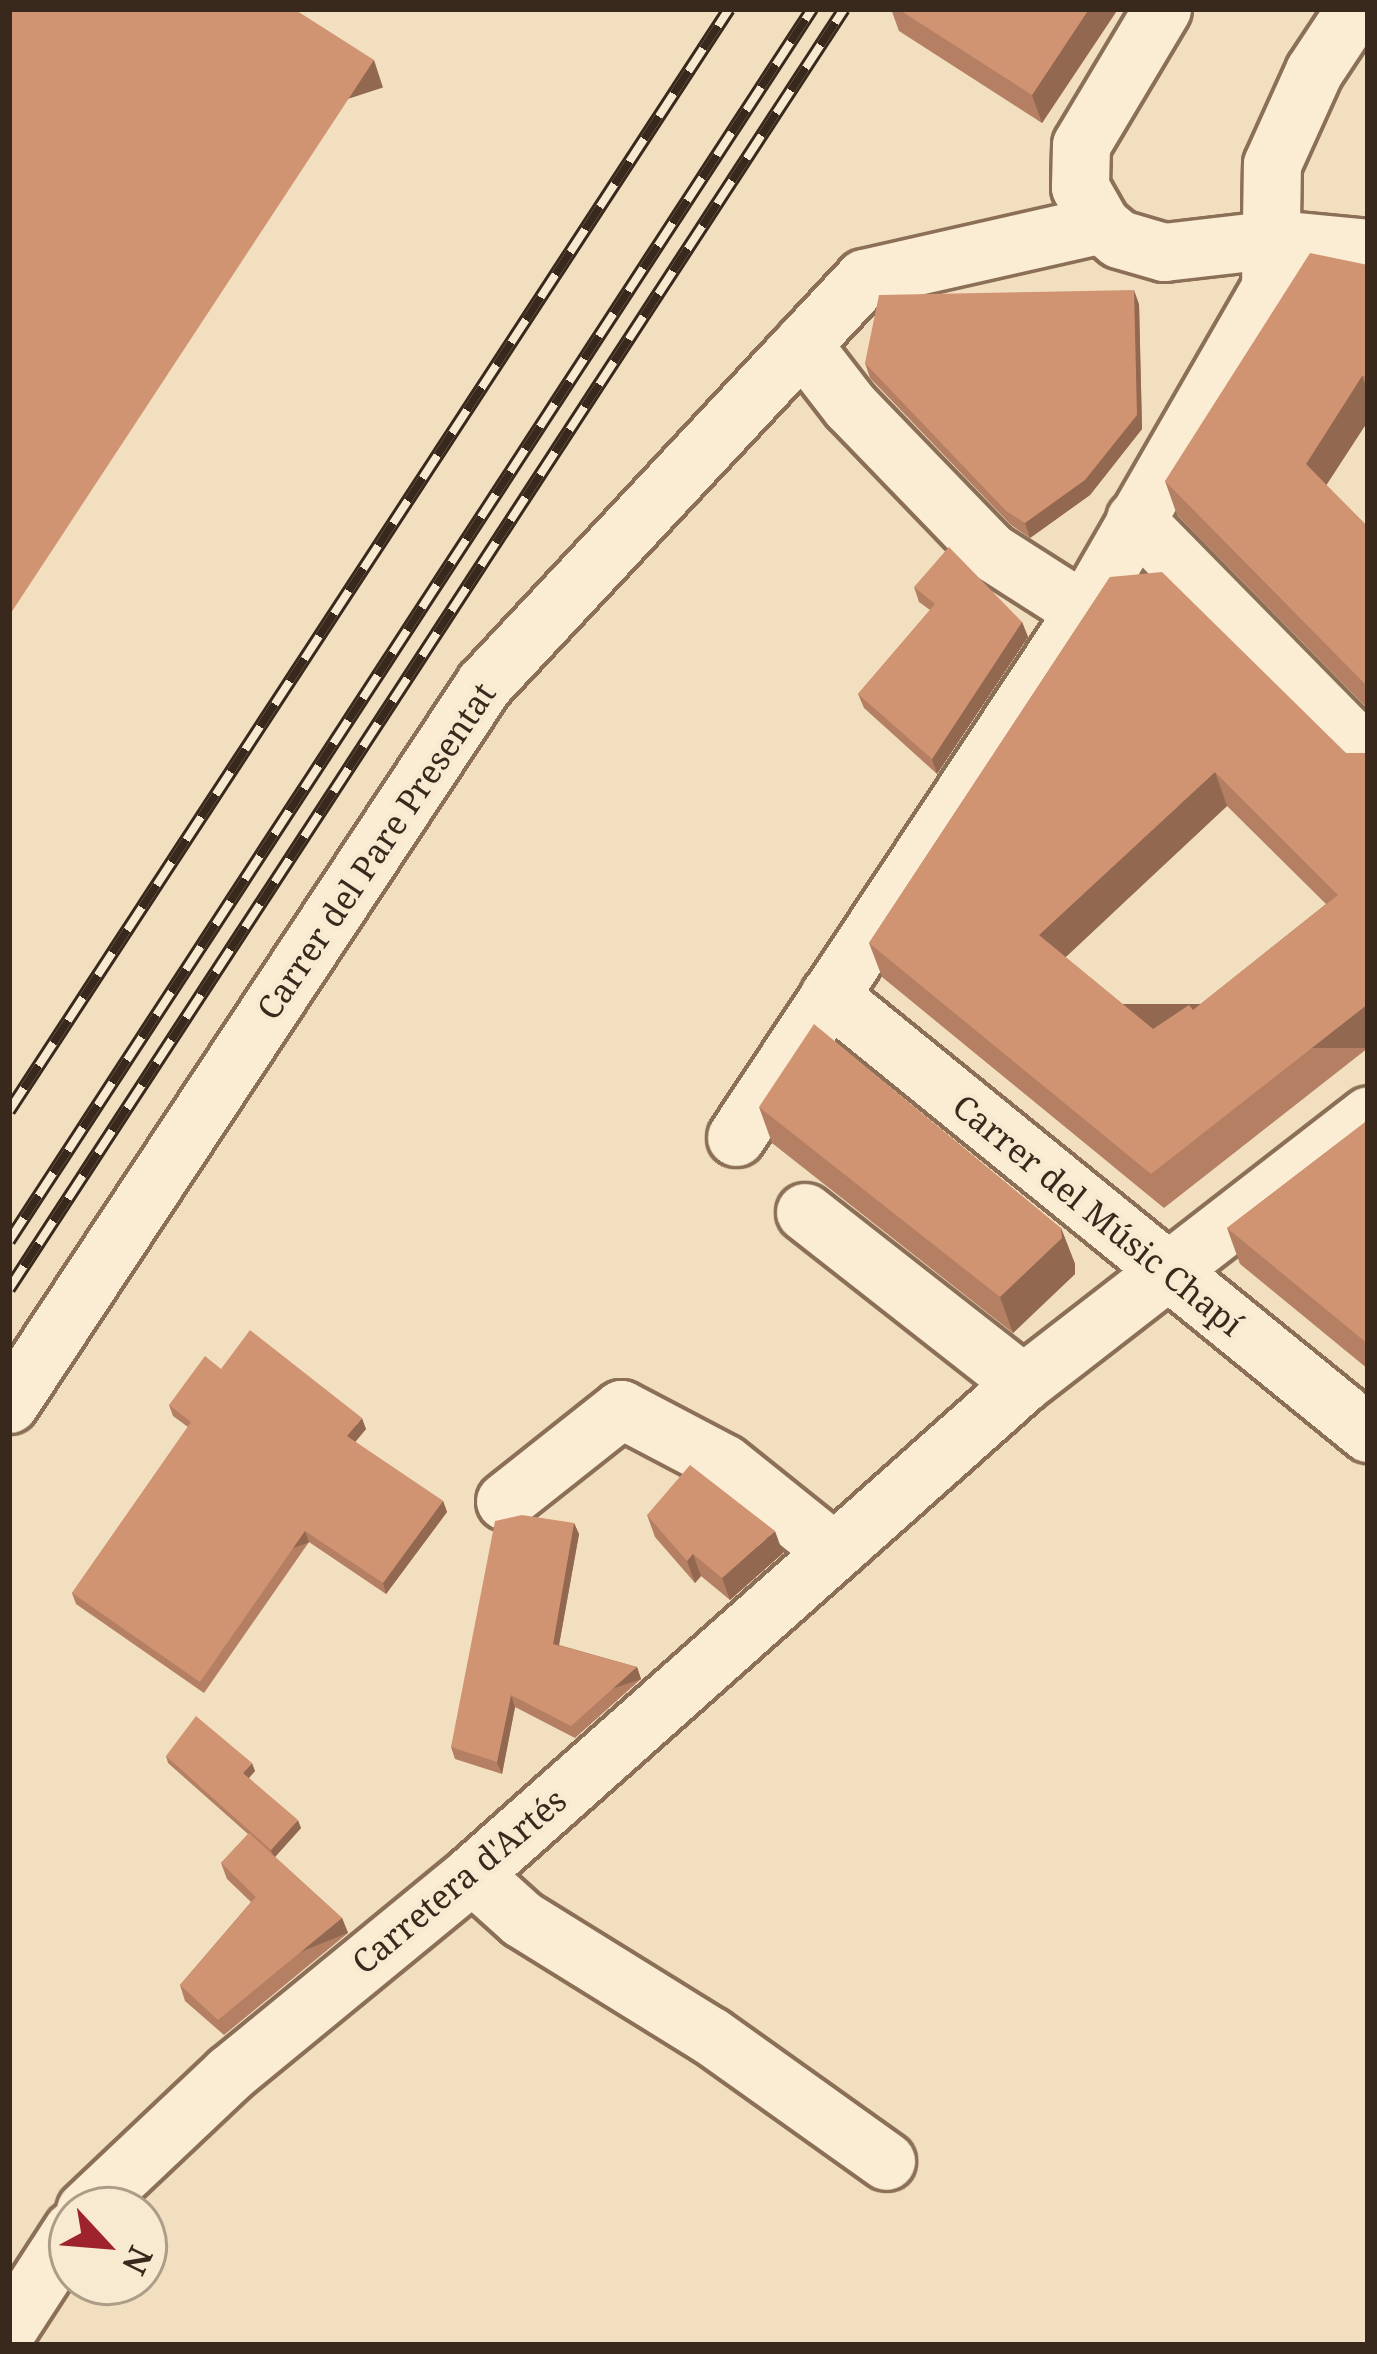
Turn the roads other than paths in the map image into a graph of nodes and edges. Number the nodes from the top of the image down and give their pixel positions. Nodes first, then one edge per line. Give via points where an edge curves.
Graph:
1 (1162, 9) edge
2 (1355, 9) edge
3 (1101, 224) junction
4 (1277, 238) junction
5 (1368, 248) edge
6 (802, 344) junction
7 (1135, 519) junction
8 (1084, 611) junction
9 (1368, 756) edge
10 (829, 995) junction
11 (1368, 1115) edge
12 (736, 1137) dead end
13 (805, 1212) dead end
14 (1166, 1272) junction
15 (1023, 1383) junction
16 (9, 1404) edge
17 (1368, 1433) edge
18 (505, 1501) dead end
19 (834, 1551) junction
20 (472, 1874) junction
21 (886, 2161) dead end
22 (110, 2186) edge
23 (48, 2267) edge
24 (9, 2327) edge

1 - 3 street via 1081,145 1080,187
2 - 4 street via 1283,130 1272,164
3 - 4 street via 1119,239 1164,252
3 - 6 street, Carrer del Pare Presentat via 864,278
4 - 5 street
4 - 7 street via 1270,288
6 - 8 street via 850,406 990,551
6 - 16 street, Carrer del Pare Presentat via 484,684
7 - 8 street
7 - 9 street
8 - 10 street
10 - 12 street
10 - 14 street, Carrer del Músic Chapí
11 - 14 street, Carretera d'Artés
13 - 15 street
14 - 15 street, Carretera d'Artés
14 - 17 street, Carrer del Músic Chapí
15 - 19 street, Carretera d'Artés
18 - 19 street via 621,1409 724,1463
19 - 20 street, Carretera d'Artés
20 - 21 street via 522,1919 711,2036
20 - 22 street, Carretera d'Artés via 230,2073
23 - 24 street

